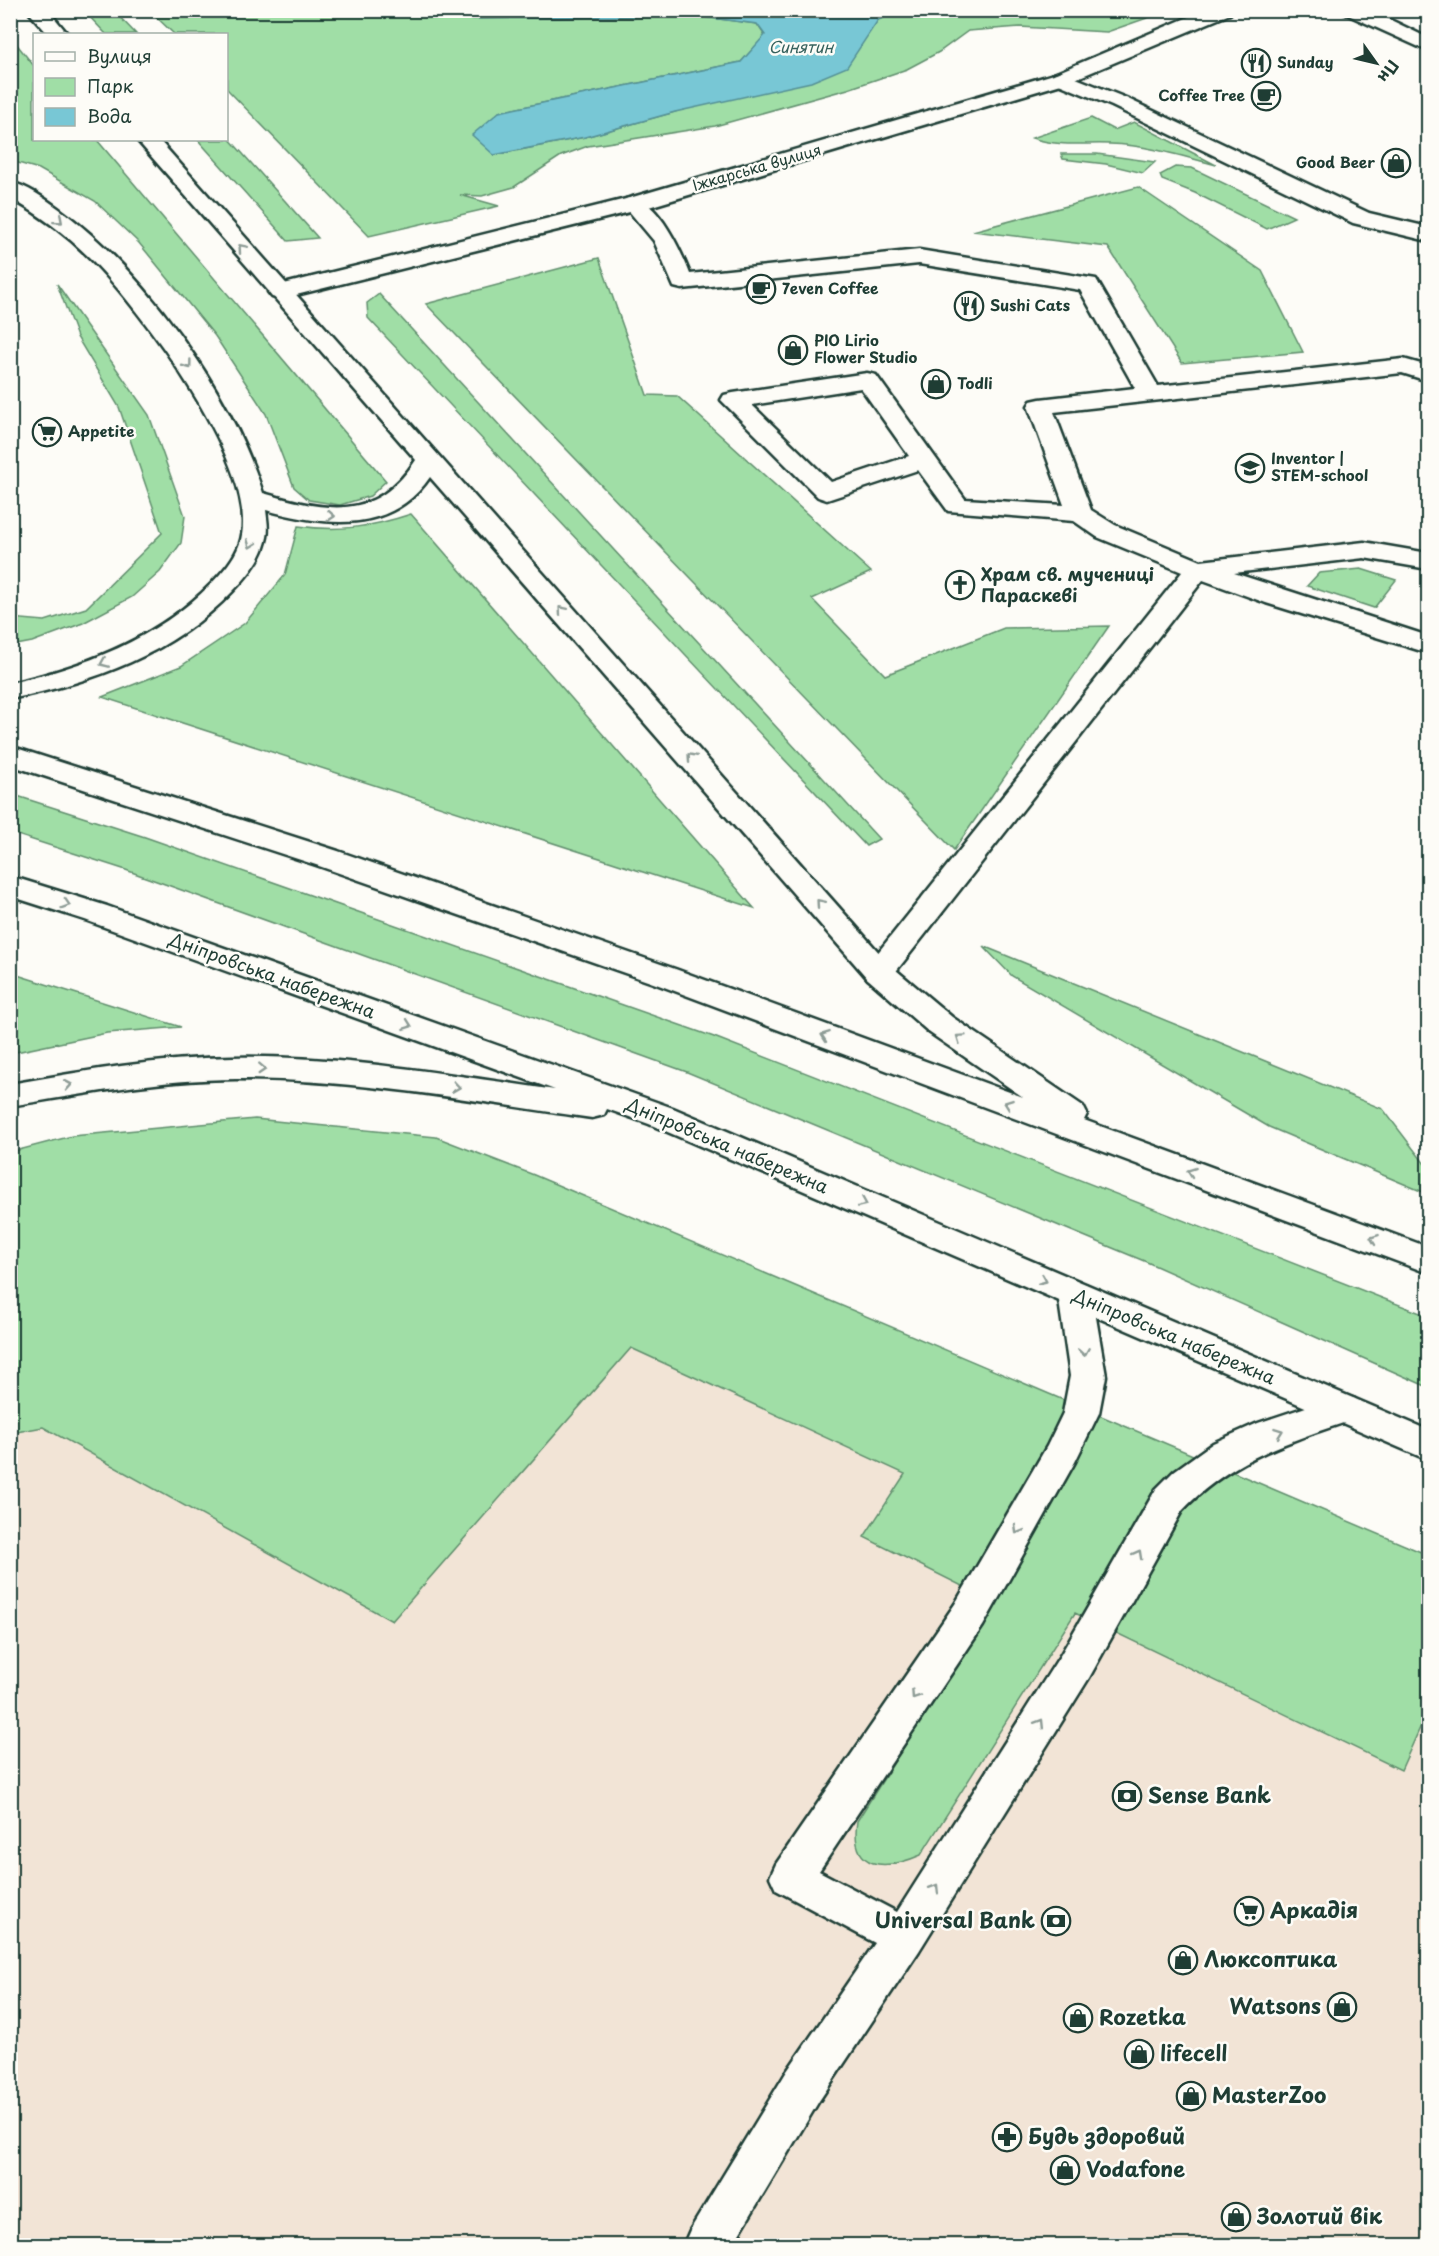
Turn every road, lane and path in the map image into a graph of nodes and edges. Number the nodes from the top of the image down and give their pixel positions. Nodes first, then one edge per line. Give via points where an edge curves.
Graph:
1 (37, 10) edge
2 (1223, 10) edge
3 (1353, 10) edge
4 (57, 33) edge
5 (1428, 45) edge
6 (1061, 78) junction
7 (149, 141) edge
8 (10, 188) edge
9 (634, 204) junction
10 (1428, 234) edge
11 (280, 292) junction
12 (1428, 374) edge
13 (1150, 394) junction
14 (429, 459) junction
15 (926, 459) junction
16 (253, 498) junction
17 (1080, 514) junction
18 (1428, 561) edge
19 (1198, 569) junction
20 (1428, 645) edge
21 (10, 691) edge
22 (10, 755) edge
23 (10, 886) edge
24 (879, 972) junction
25 (10, 1095) edge
26 (661, 1116) junction
27 (1112, 1142) junction
28 (1428, 1260) edge
29 (1075, 1294) junction
30 (1341, 1408) junction
31 (1428, 1446) edge
32 (904, 1937) junction
33 (706, 2246) edge

1 - 4 main road
2 - 6 main road, Іжкарська вулиця
3 - 5 main road
6 - 9 main road, Іжкарська вулиця
6 - 10 main road via 1361,218
11 -> 7 main road
8 -> 16 main road via 45,207 98,253 142,304 196,376 224,428
9 - 11 main road, Іжкарська вулиця
9 - 13 main road via 665,238 682,282 919,257 1088,284
11 - 14 main road
12 - 13 main road via 1403,366
13 - 17 main road via 1040,406
16 -> 14 main road via 321,515 348,517 381,508 406,492
24 -> 14 main road
15 - 15 main road via 867,380 734,400 827,492
15 - 17 main road via 957,506
16 -> 21 main road via 255,534 243,564 210,603 166,633 104,664 41,686
17 - 19 main road via 1132,543
18 - 19 main road via 1364,550
19 - 20 main road
19 - 24 main road
27 -> 22 main road via 668,977 327,858
23 -> 26 main road, Дніпровська набережна
27 -> 24 main road via 941,1025
25 -> 26 main road via 105,1078 234,1068 377,1076
26 -> 29 main road, Дніпровська набережна
28 -> 27 main road
29 - 30 main road, Дніпровська набережна
29 -> 32 main road via 1088,1376 1081,1413 969,1615 791,1877
30 - 31 main road, Дніпровська набережна
32 -> 30 main road via 1075,1666 1169,1500 1187,1478 1227,1451
32 - 33 main road via 803,2086

